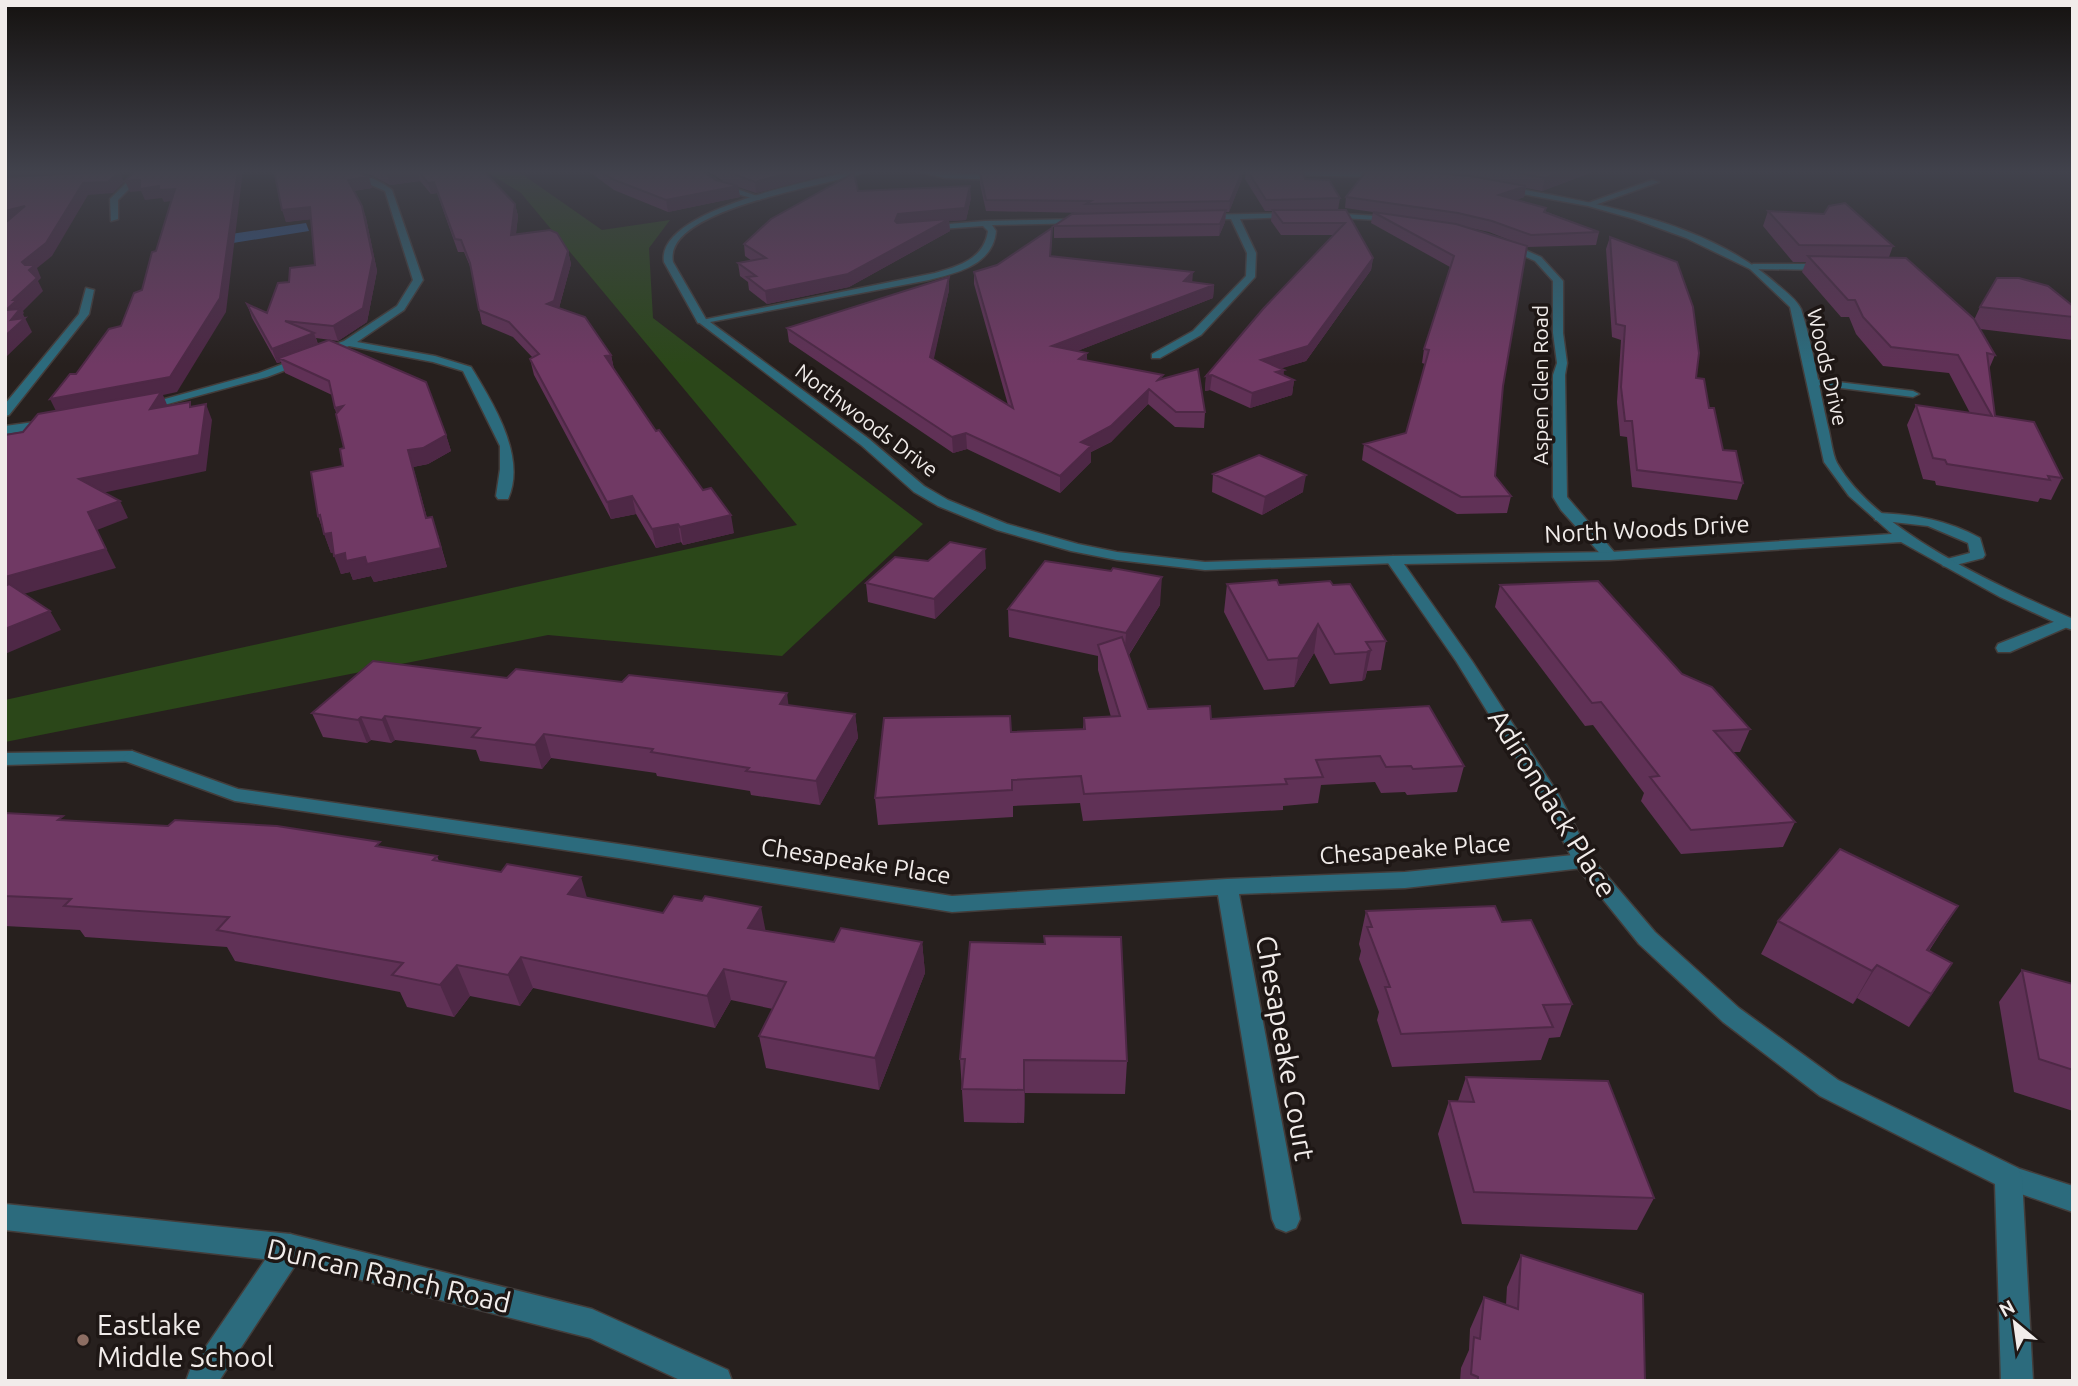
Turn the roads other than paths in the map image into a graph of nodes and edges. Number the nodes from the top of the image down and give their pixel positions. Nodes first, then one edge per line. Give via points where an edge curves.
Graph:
1 (403, 235) edge
2 (678, 235) edge
3 (991, 235) edge
4 (1243, 235) edge
5 (1685, 235) edge
6 (1490, 238) edge
7 (1753, 267) junction
8 (1838, 268) edge
9 (89, 290) dead end
10 (702, 321) junction
11 (348, 343) junction
12 (1156, 356) dead end
13 (1813, 382) junction
14 (1913, 394) dead end
15 (126, 410) edge
16 (5, 412) edge
17 (61, 422) edge
18 (5, 430) edge
19 (503, 496) dead end
20 (1880, 517) junction
21 (1904, 538) junction
22 (1610, 556) junction
23 (1393, 559) junction
24 (1948, 563) junction
25 (2069, 624) edge
26 (2004, 648) dead end
27 (5, 759) edge
28 (1583, 862) junction
29 (1227, 887) junction
30 (2008, 1177) junction
31 (2073, 1199) edge
32 (5, 1217) edge
33 (1286, 1219) dead end
34 (290, 1248) junction
35 (201, 1381) edge
36 (717, 1381) edge
37 (2017, 1381) edge

1 - 11 street via 418,280 401,308
2 - 10 street via 668,249 669,264
3 - 10 street via 988,248 976,259 929,277
4 - 12 street via 1253,256 1250,277 1197,333
5 - 7 street, Woods Drive
6 - 22 street, Aspen Glen Road via 1538,260 1558,281 1560,497
7 - 8 street
7 - 13 street, Woods Drive via 1795,306
9 - 16 street via 84,314
10 - 23 street, Northwoods Drive via 919,489 1002,527 1103,553 1205,566
11 - 15 street via 263,375
11 - 19 street via 467,369 506,446
13 - 14 street
13 - 20 street, Woods Drive via 1830,462
17 - 18 street
20 - 21 street, Woods Drive
20 - 24 street via 1947,525 1975,541 1978,555
21 - 22 street, North Woods Drive
21 - 24 street, Woods Drive
22 - 23 street, North Woods Drive
23 - 28 street, Adirondack Place via 1552,800
24 - 25 street, Woods Drive
25 - 26 street
27 - 29 street, Chesapeake Place via 132,757 235,795 952,904
28 - 29 street, Chesapeake Place via 1405,880
28 - 30 street, Adirondack Place via 1664,955 1778,1051 1829,1088
29 - 33 street, Chesapeake Court
30 - 31 street, Adirondack Place
30 - 37 street
32 - 34 street, Duncan Ranch Road
34 - 35 street
34 - 36 street, Duncan Ranch Road via 592,1324

